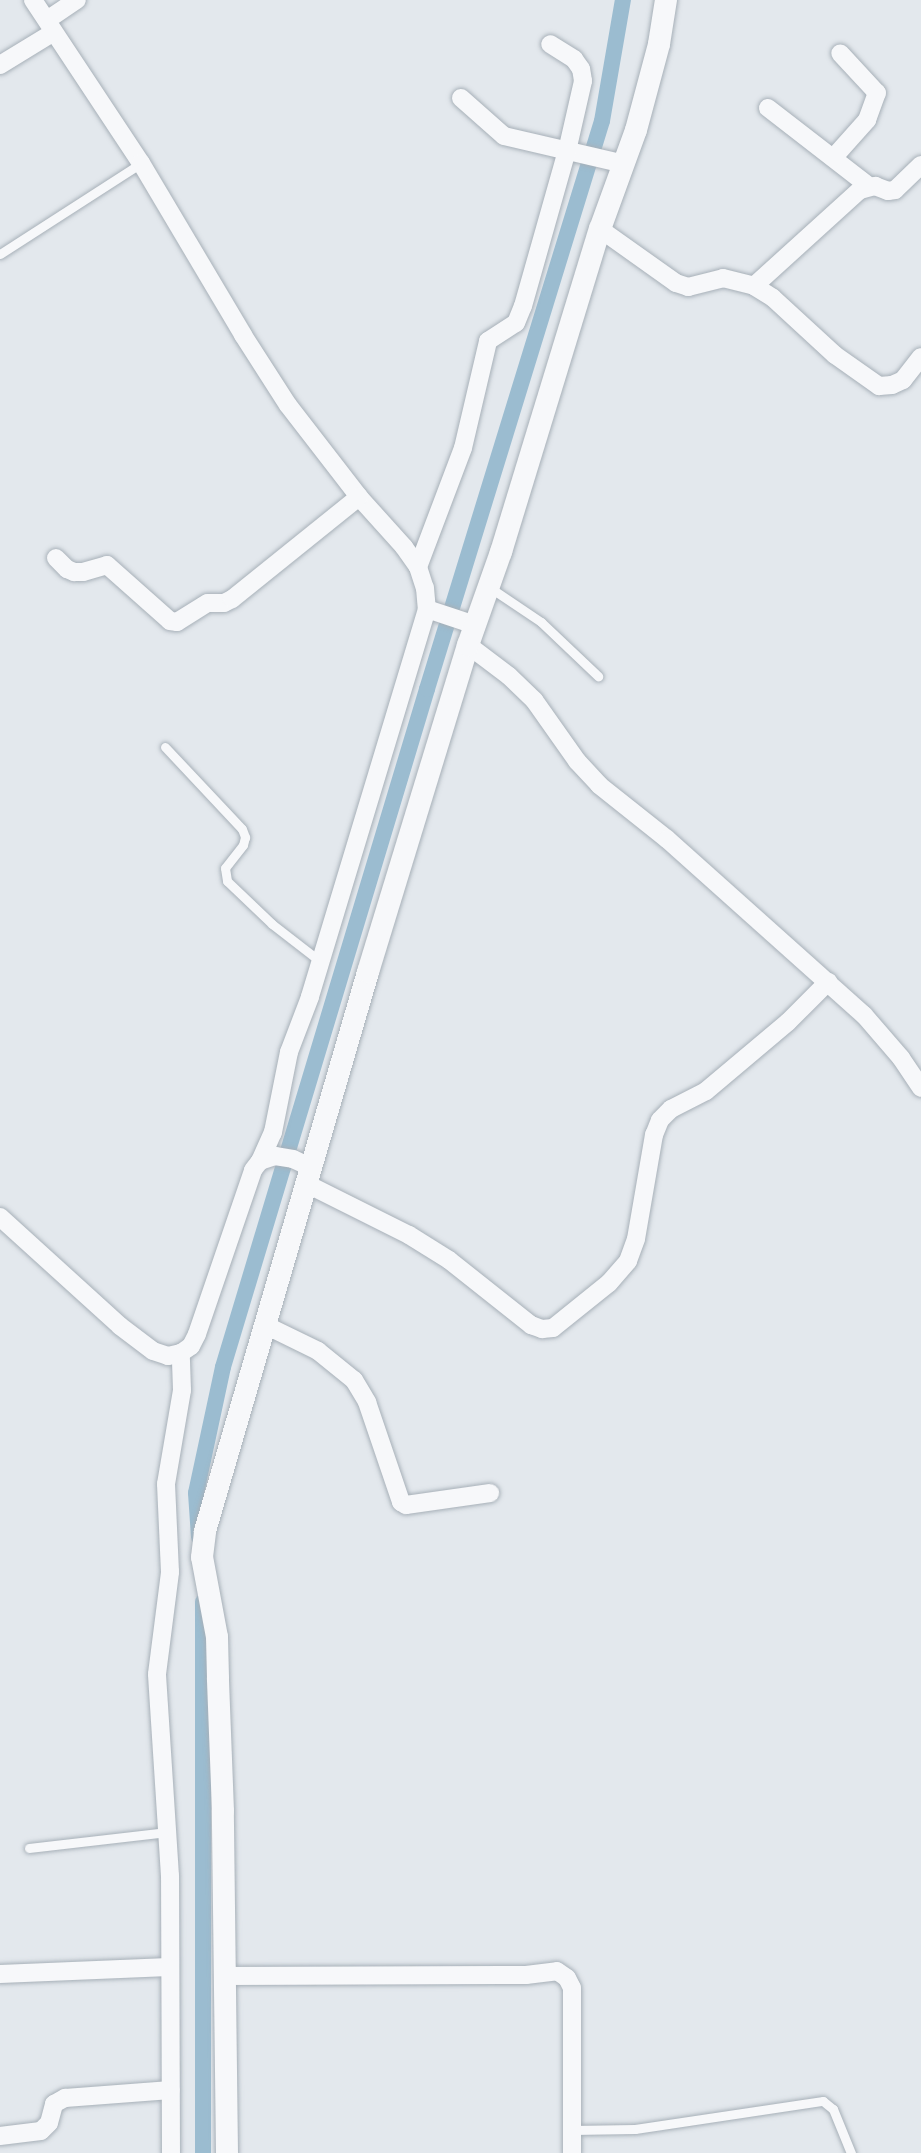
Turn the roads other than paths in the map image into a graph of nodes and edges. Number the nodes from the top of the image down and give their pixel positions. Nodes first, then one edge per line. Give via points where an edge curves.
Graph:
1 (33, 0) edge
2 (77, 0) edge
3 (666, 0) edge
4 (51, 26) junction
5 (550, 44) dead end
6 (840, 53) dead end
7 (0, 65) edge
8 (461, 98) dead end
9 (768, 108) dead end
10 (574, 151) junction
11 (834, 157) junction
12 (141, 163) junction
13 (624, 164) junction
14 (921, 165) edge
15 (869, 186) junction
16 (600, 229) junction
17 (0, 254) edge
18 (754, 286) junction
19 (921, 357) edge
20 (359, 497) junction
21 (57, 558) dead end
22 (418, 567) junction
23 (489, 587) junction
24 (434, 612) junction
25 (468, 630) junction
26 (598, 676) dead end
27 (165, 747) dead end
28 (321, 962) junction
29 (828, 982) junction
30 (921, 1088) edge
31 (267, 1158) junction
32 (304, 1171) junction
33 (0, 1217) edge
34 (265, 1325) junction
35 (181, 1353) junction
36 (490, 1492) dead end
37 (167, 1832) junction
38 (29, 1848) dead end
39 (169, 1967) junction
40 (0, 1974) edge
41 (224, 1976) junction
42 (171, 2090) junction
43 (572, 2130) junction
44 (0, 2136) edge
45 (171, 2153) edge
46 (227, 2153) edge
47 (572, 2153) edge
48 (851, 2153) edge

1 - 4 street
2 - 4 street
3 - 13 street via 659,44
4 - 7 street
4 - 12 street
5 - 10 street via 574,59 584,81
6 - 11 street via 877,93 867,120
8 - 10 street via 504,136
9 - 11 street
10 - 13 street
10 - 22 street via 516,323 488,341 463,448
11 - 15 street
12 - 17 lane
12 - 20 street via 288,405
13 - 16 street
14 - 15 street via 895,190
15 - 18 street
16 - 18 street via 676,283 688,287 723,278
16 - 23 street
18 - 19 street via 773,298 835,355 879,386 903,380
20 - 21 street via 232,599 208,603 177,622 170,621 107,565 74,572
20 - 22 street
22 - 24 street
23 - 25 street
23 - 26 lane via 541,622
24 - 25 street
24 - 28 street
25 - 29 street via 534,700 599,785 667,839
25 - 32 street
27 - 28 lane via 242,830 243,845 225,868 227,881 272,924
28 - 31 street via 289,1052
29 - 30 street via 886,1041
29 - 32 street via 788,1022 706,1090 671,1108 660,1120 628,1261 609,1283 553,1328 531,1325 449,1260
31 - 32 street
31 - 35 street via 253,1170 197,1334 191,1346
32 - 34 street
33 - 35 street via 153,1351 168,1356
34 - 36 street via 318,1351 354,1380 367,1402 401,1502 406,1505
34 - 41 street via 205,1531 202,1557 217,1637
35 - 37 street via 182,1390 166,1484 170,1572 158,1674
37 - 38 lane
37 - 39 street
39 - 40 street
39 - 42 street
41 - 43 street via 526,1975 557,1971 572,1988
41 - 46 street
42 - 44 street via 65,2098 54,2104 49,2123 41,2131
42 - 45 street
43 - 47 street
43 - 48 lane via 634,2129 823,2101 833,2109

